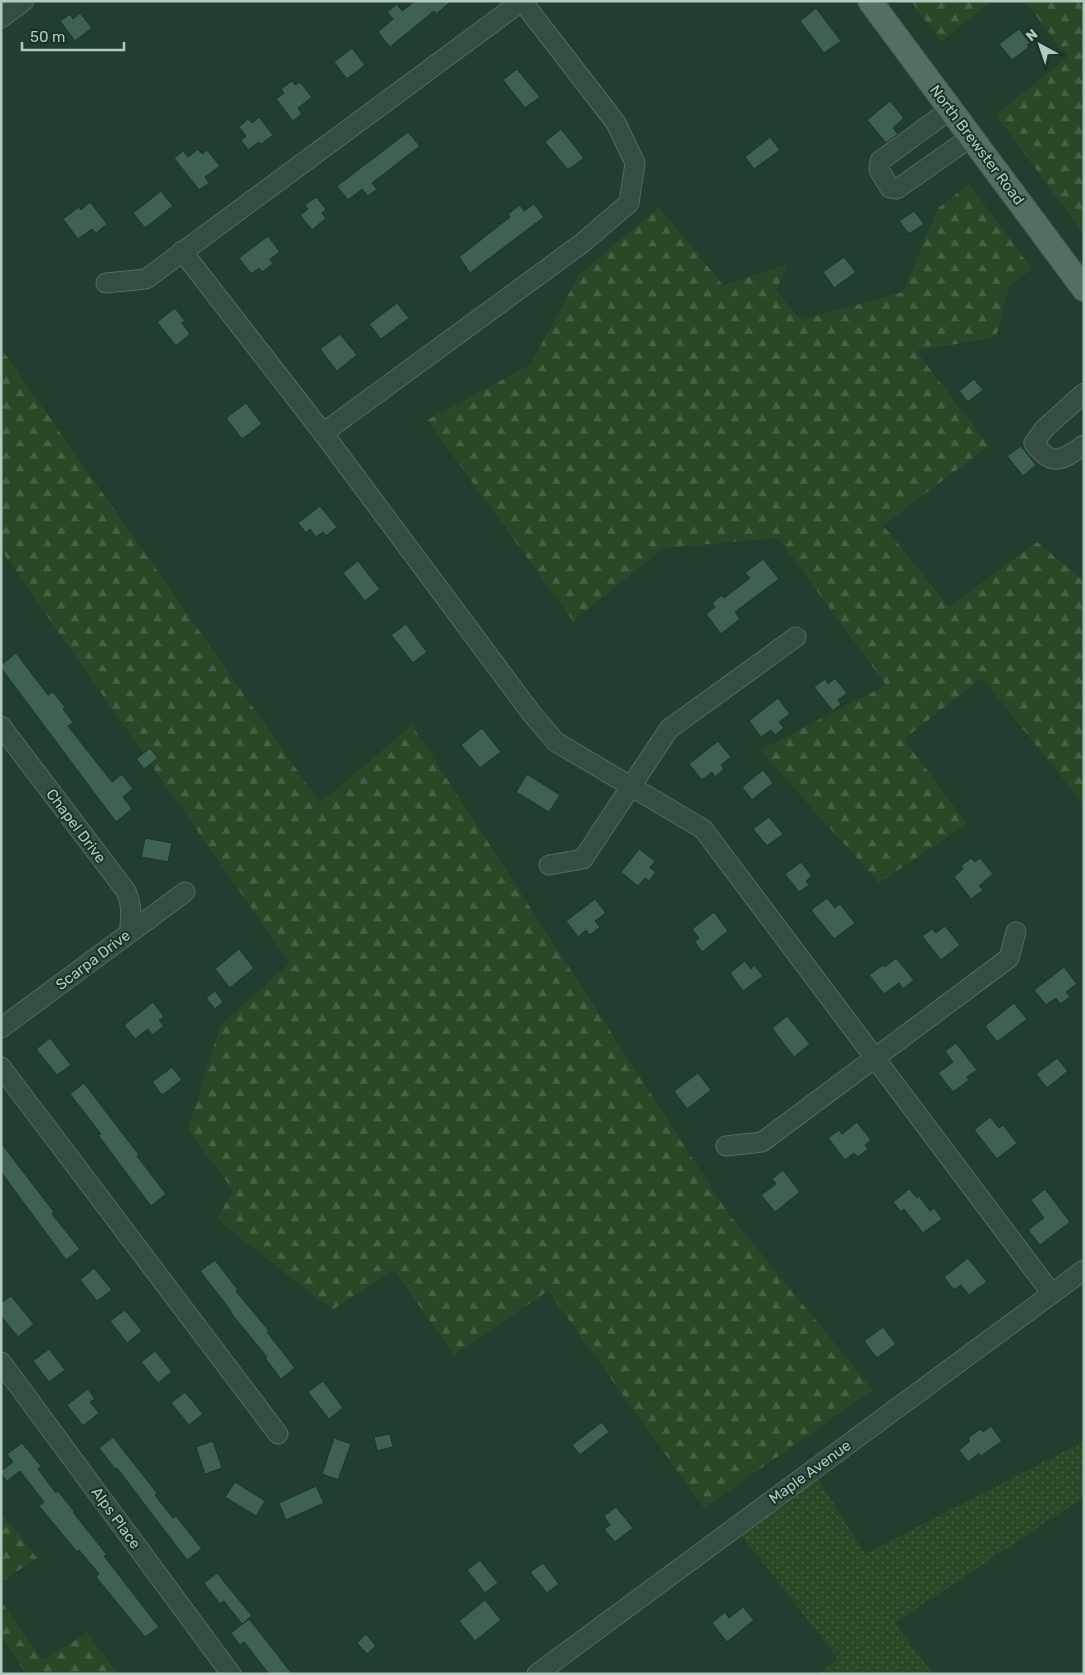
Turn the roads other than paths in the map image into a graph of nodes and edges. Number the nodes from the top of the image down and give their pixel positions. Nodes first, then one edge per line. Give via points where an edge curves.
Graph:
1 (24, 1) edge
2 (522, 1) edge
3 (870, 1) edge
4 (1, 18) edge
5 (951, 109) junction
6 (971, 137) junction
7 (182, 251) junction
8 (106, 283) dead end
9 (1084, 289) edge
10 (1084, 393) edge
11 (323, 433) junction
12 (1084, 445) edge
13 (796, 637) dead end
14 (1, 726) edge
15 (632, 787) junction
16 (549, 864) dead end
17 (185, 892) dead end
18 (130, 932) junction
19 (1016, 932) dead end
20 (1, 1028) edge
21 (875, 1059) junction
22 (1, 1067) edge
23 (726, 1146) dead end
24 (1084, 1270) edge
25 (1052, 1294) junction
26 (1, 1362) edge
27 (278, 1434) dead end
28 (230, 1674) edge
29 (537, 1674) edge

1 - 4 street
2 - 7 street
2 - 11 street via 616,123 634,163 629,203 581,244
3 - 5 main road, North Brewster Road
5 - 6 main road, North Brewster Road
5 - 6 street via 880,162 879,170 890,188 897,190
6 - 9 main road, North Brewster Road
7 - 8 street via 146,278
7 - 11 street
10 - 12 street via 1045,428 1034,443 1043,455 1053,460 1066,457
11 - 15 street via 556,742
13 - 15 street via 669,729
14 - 18 street, Chapel Drive via 126,891 132,912
15 - 16 street via 583,859
15 - 21 street via 703,829
17 - 18 street, Scarpa Drive
18 - 20 street, Scarpa Drive
19 - 21 street via 1009,958
21 - 23 street via 762,1142
21 - 25 street
22 - 27 street
24 - 25 street, Maple Avenue
25 - 29 street, Maple Avenue
26 - 28 street, Alps Place

